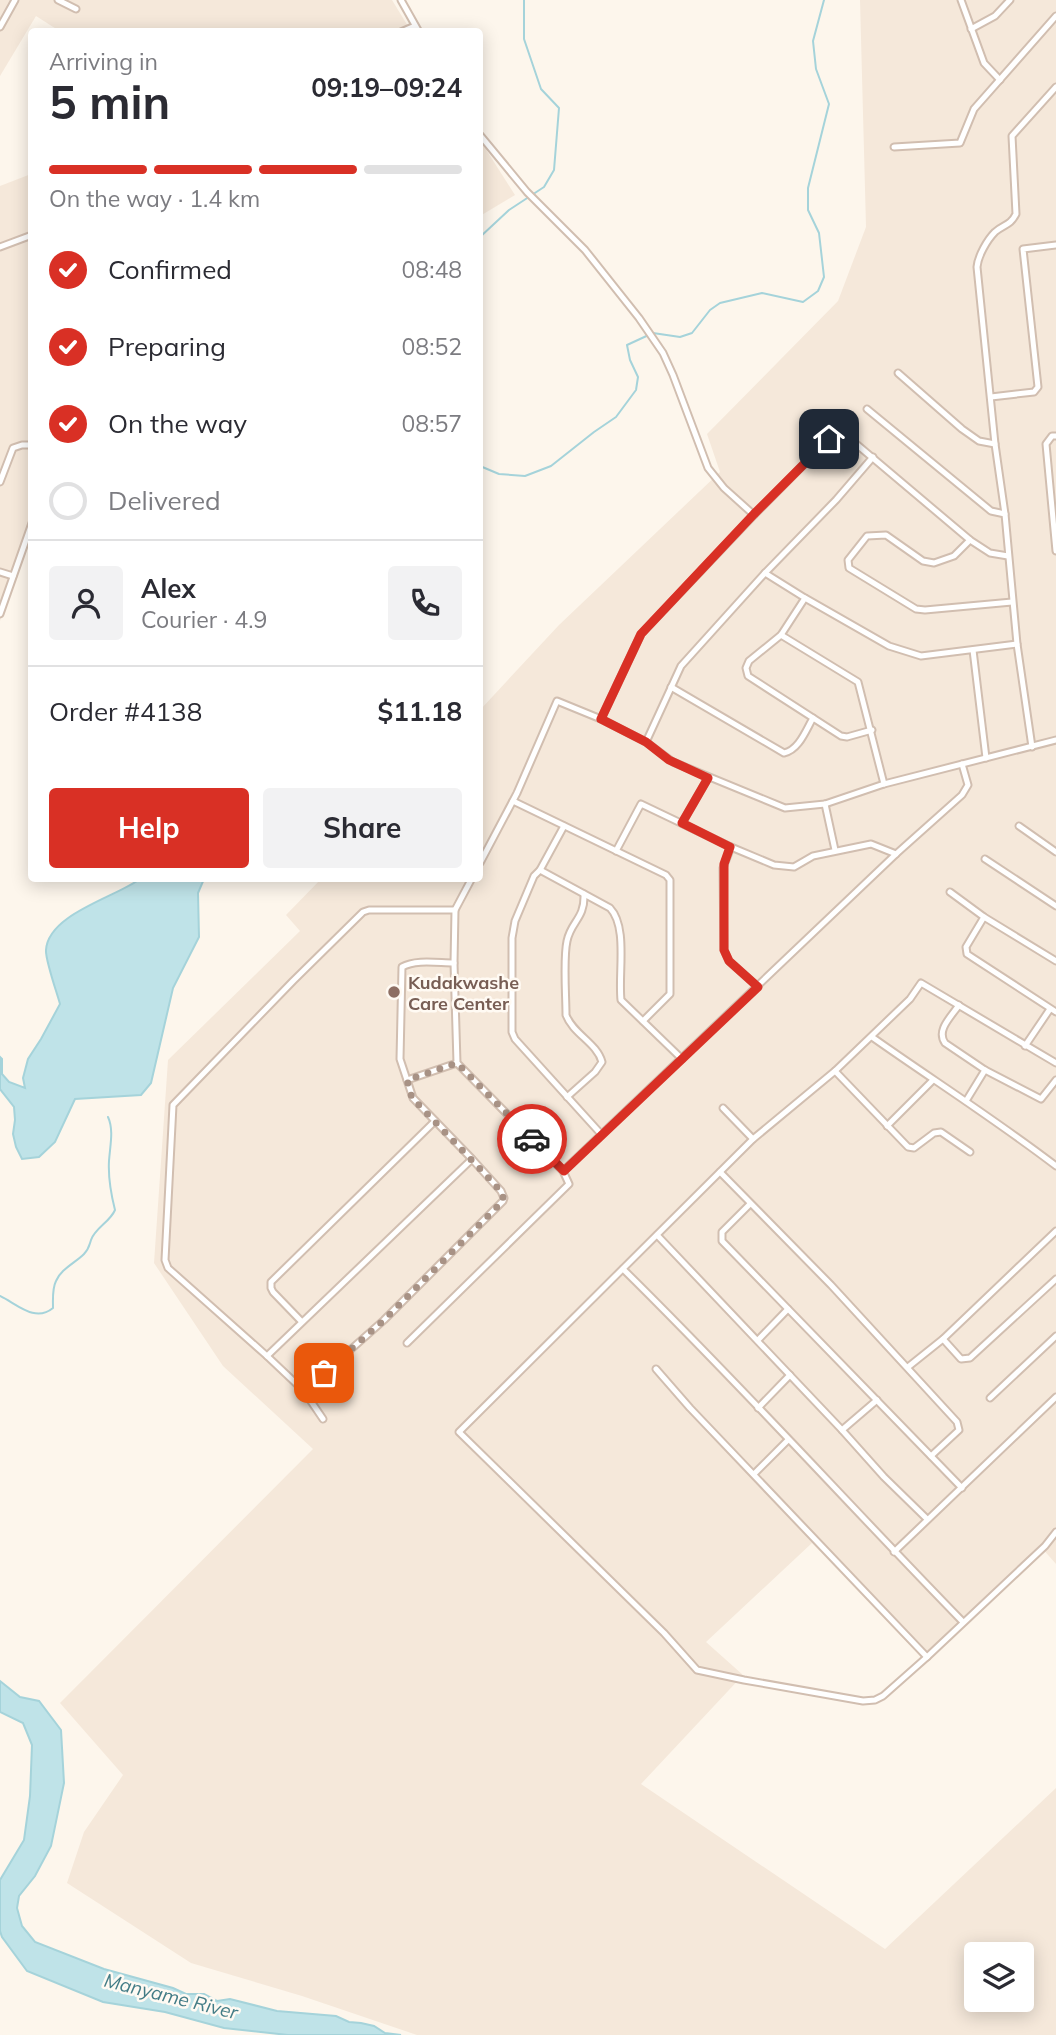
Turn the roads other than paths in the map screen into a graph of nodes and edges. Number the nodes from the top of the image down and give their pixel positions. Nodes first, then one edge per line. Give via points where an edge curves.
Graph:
1 (15, 0) edge
2 (58, 0) edge
3 (401, 0) edge
4 (961, 0) edge
5 (1010, 0) edge
6 (76, 9) dead end
7 (1056, 16) edge
8 (2, 19) edge
9 (0, 27) edge
10 (416, 28) edge
11 (971, 29) junction
12 (1000, 80) junction
13 (1056, 87) edge
14 (483, 139) edge
15 (894, 146) dead end
16 (28, 236) edge
17 (1056, 245) edge
18 (0, 247) edge
19 (898, 373) dead end
20 (991, 397) junction
21 (867, 409) dead end
22 (1056, 436) edge
23 (995, 444) junction
24 (28, 445) edge
25 (873, 457) junction
26 (0, 482) edge
27 (754, 514) junction
28 (1005, 514) junction
29 (28, 534) edge
30 (970, 540) junction
31 (1056, 551) edge
32 (1008, 556) junction
33 (0, 572) edge
34 (765, 573) junction
35 (13, 576) junction
36 (805, 598) junction
37 (1012, 602) junction
38 (0, 614) edge
39 (781, 635) junction
40 (1017, 644) junction
41 (973, 650) junction
42 (671, 687) junction
43 (813, 718) junction
44 (601, 719) junction
45 (872, 730) junction
46 (1056, 740) edge
47 (646, 742) junction
48 (1032, 747) junction
49 (986, 758) junction
50 (962, 764) junction
51 (708, 778) junction
52 (884, 783) junction
53 (513, 800) junction
54 (825, 804) junction
55 (682, 823) junction
56 (564, 826) junction
57 (1018, 826) dead end
58 (730, 847) junction
59 (835, 850) junction
60 (616, 851) junction
61 (1056, 852) edge
62 (896, 855) junction
63 (483, 857) edge
64 (985, 859) dead end
65 (540, 870) junction
66 (469, 882) edge
67 (950, 892) dead end
68 (584, 894) junction
69 (1056, 906) edge
70 (455, 910) junction
71 (984, 917) junction
72 (1056, 961) edge
73 (454, 963) junction
74 (758, 987) junction
75 (959, 1005) junction
76 (1053, 1011) edge
77 (643, 1021) junction
78 (872, 1037) junction
79 (1025, 1046) junction
80 (682, 1059) junction
81 (457, 1063) junction
82 (1056, 1063) edge
83 (985, 1070) junction
84 (835, 1071) junction
85 (407, 1080) junction
86 (933, 1080) junction
87 (1056, 1080) edge
88 (567, 1097) junction
89 (966, 1101) junction
90 (723, 1108) dead end
91 (435, 1121) junction
92 (887, 1126) junction
93 (601, 1134) junction
94 (753, 1139) junction
95 (971, 1152) dead end
96 (472, 1159) junction
97 (1056, 1166) edge
98 (564, 1171) junction
99 (720, 1172) junction
100 (750, 1203) junction
101 (1056, 1231) edge
102 (657, 1236) junction
103 (622, 1269) junction
104 (1056, 1279) edge
105 (788, 1309) junction
106 (301, 1321) junction
107 (1056, 1336) edge
108 (943, 1339) junction
109 (758, 1340) junction
110 (407, 1343) dead end
111 (267, 1356) junction
112 (908, 1367) junction
113 (656, 1369) dead end
114 (790, 1375) junction
115 (304, 1391) junction
116 (1056, 1397) edge
117 (990, 1398) dead end
118 (877, 1400) junction
119 (758, 1408) junction
120 (323, 1419) dead end
121 (842, 1430) junction
122 (788, 1440) junction
123 (931, 1456) junction
124 (754, 1474) junction
125 (962, 1488) junction
126 (928, 1519) junction
127 (1056, 1532) edge
128 (894, 1552) junction
129 (963, 1622) junction
130 (927, 1657) junction

1 - 8 street
2 - 6 street
3 - 10 street
4 - 11 street
5 - 11 street via 995,16
7 - 12 street
8 - 9 street
11 - 12 street via 984,63
12 - 15 street via 974,109 960,143
13 - 20 street via 1012,136 1016,214 1012,223 995,232 978,259
14 - 27 street via 533,199 585,250 639,318 663,353 708,468
16 - 18 street
17 - 20 street via 1023,249 1038,387 1034,392
19 - 23 street via 962,429 979,441
20 - 23 street
21 - 28 street via 991,511
22 - 31 street via 1046,443
23 - 28 street
24 - 26 street via 13,448
25 - 27 street via 842,432 829,439
25 - 30 street
25 - 34 street
27 - 44 street via 641,634
28 - 32 street
29 - 35 street
30 - 32 street via 990,553
30 - 37 street via 954,555 934,563 923,561 886,536 867,536 848,560 849,568 916,609
32 - 37 street
33 - 35 street
34 - 36 street
34 - 42 street via 681,666
35 - 38 street
36 - 39 street
36 - 41 street via 895,649 925,657
37 - 40 street
39 - 43 street via 749,661 748,676
39 - 45 street via 855,679
40 - 41 street
40 - 48 street
41 - 49 street
42 - 43 street via 784,752 796,747
42 - 47 street
43 - 45 street via 844,737
44 - 47 street
44 - 53 street via 557,701
45 - 52 street
46 - 48 street
47 - 51 street via 669,760
48 - 49 street
49 - 50 street
50 - 52 street
50 - 62 street via 968,785 962,795
51 - 54 street via 785,808
51 - 55 street
52 - 54 street
53 - 56 street
53 - 63 street
54 - 59 street
55 - 58 street
55 - 60 street via 641,804
56 - 60 street
56 - 65 street
57 - 61 street
58 - 59 street via 791,867
58 - 74 street via 724,864 724,950 729,961
59 - 62 street via 871,844
60 - 77 street via 670,880 670,995
62 - 74 street
64 - 69 street
65 - 68 street
65 - 88 street via 512,933 512,1032
66 - 70 street
67 - 71 street
68 - 77 street via 610,908 618,920 621,1000
68 - 88 street via 584,909 566,944 566,1015 602,1062
70 - 73 street
70 - 111 street via 363,912 173,1105 166,1264
71 - 72 street
71 - 76 street via 966,947 967,954
73 - 81 street
73 - 85 street via 402,967 400,1059
74 - 80 street
75 - 78 street via 921,983
75 - 79 street
75 - 83 street via 942,1031 942,1040
76 - 79 street
77 - 80 street
78 - 84 street
78 - 86 street
79 - 82 street
80 - 93 street
81 - 85 street
81 - 98 street
83 - 87 street via 1041,1099
83 - 89 street
84 - 92 street
84 - 94 street
85 - 91 street via 412,1098
86 - 89 street
86 - 92 street
88 - 93 street
89 - 97 street
90 - 94 street
91 - 96 street
91 - 106 street via 271,1282 273,1292
92 - 95 street via 911,1149 941,1132
93 - 98 street
94 - 99 street
96 - 106 street
96 - 115 street via 501,1191 503,1201 384,1320
98 - 110 street via 569,1184
99 - 100 street
99 - 102 street
100 - 105 street via 722,1232 722,1241
100 - 112 street
101 - 108 street
102 - 103 street
102 - 109 street
103 - 119 street
103 - 130 street via 459,1432 697,1670 863,1701 883,1696
104 - 108 street via 970,1357 961,1359
105 - 109 street
105 - 118 street
106 - 111 street
107 - 117 street
108 - 112 street
109 - 114 street
111 - 115 street
112 - 123 street via 957,1422 959,1430
113 - 124 street
114 - 119 street
114 - 121 street
115 - 120 street
116 - 125 street
118 - 121 street
118 - 123 street
119 - 122 street
121 - 126 street
122 - 124 street
122 - 128 street
123 - 125 street
124 - 130 street
125 - 126 street
126 - 128 street
127 - 129 street
128 - 129 street
129 - 130 street

